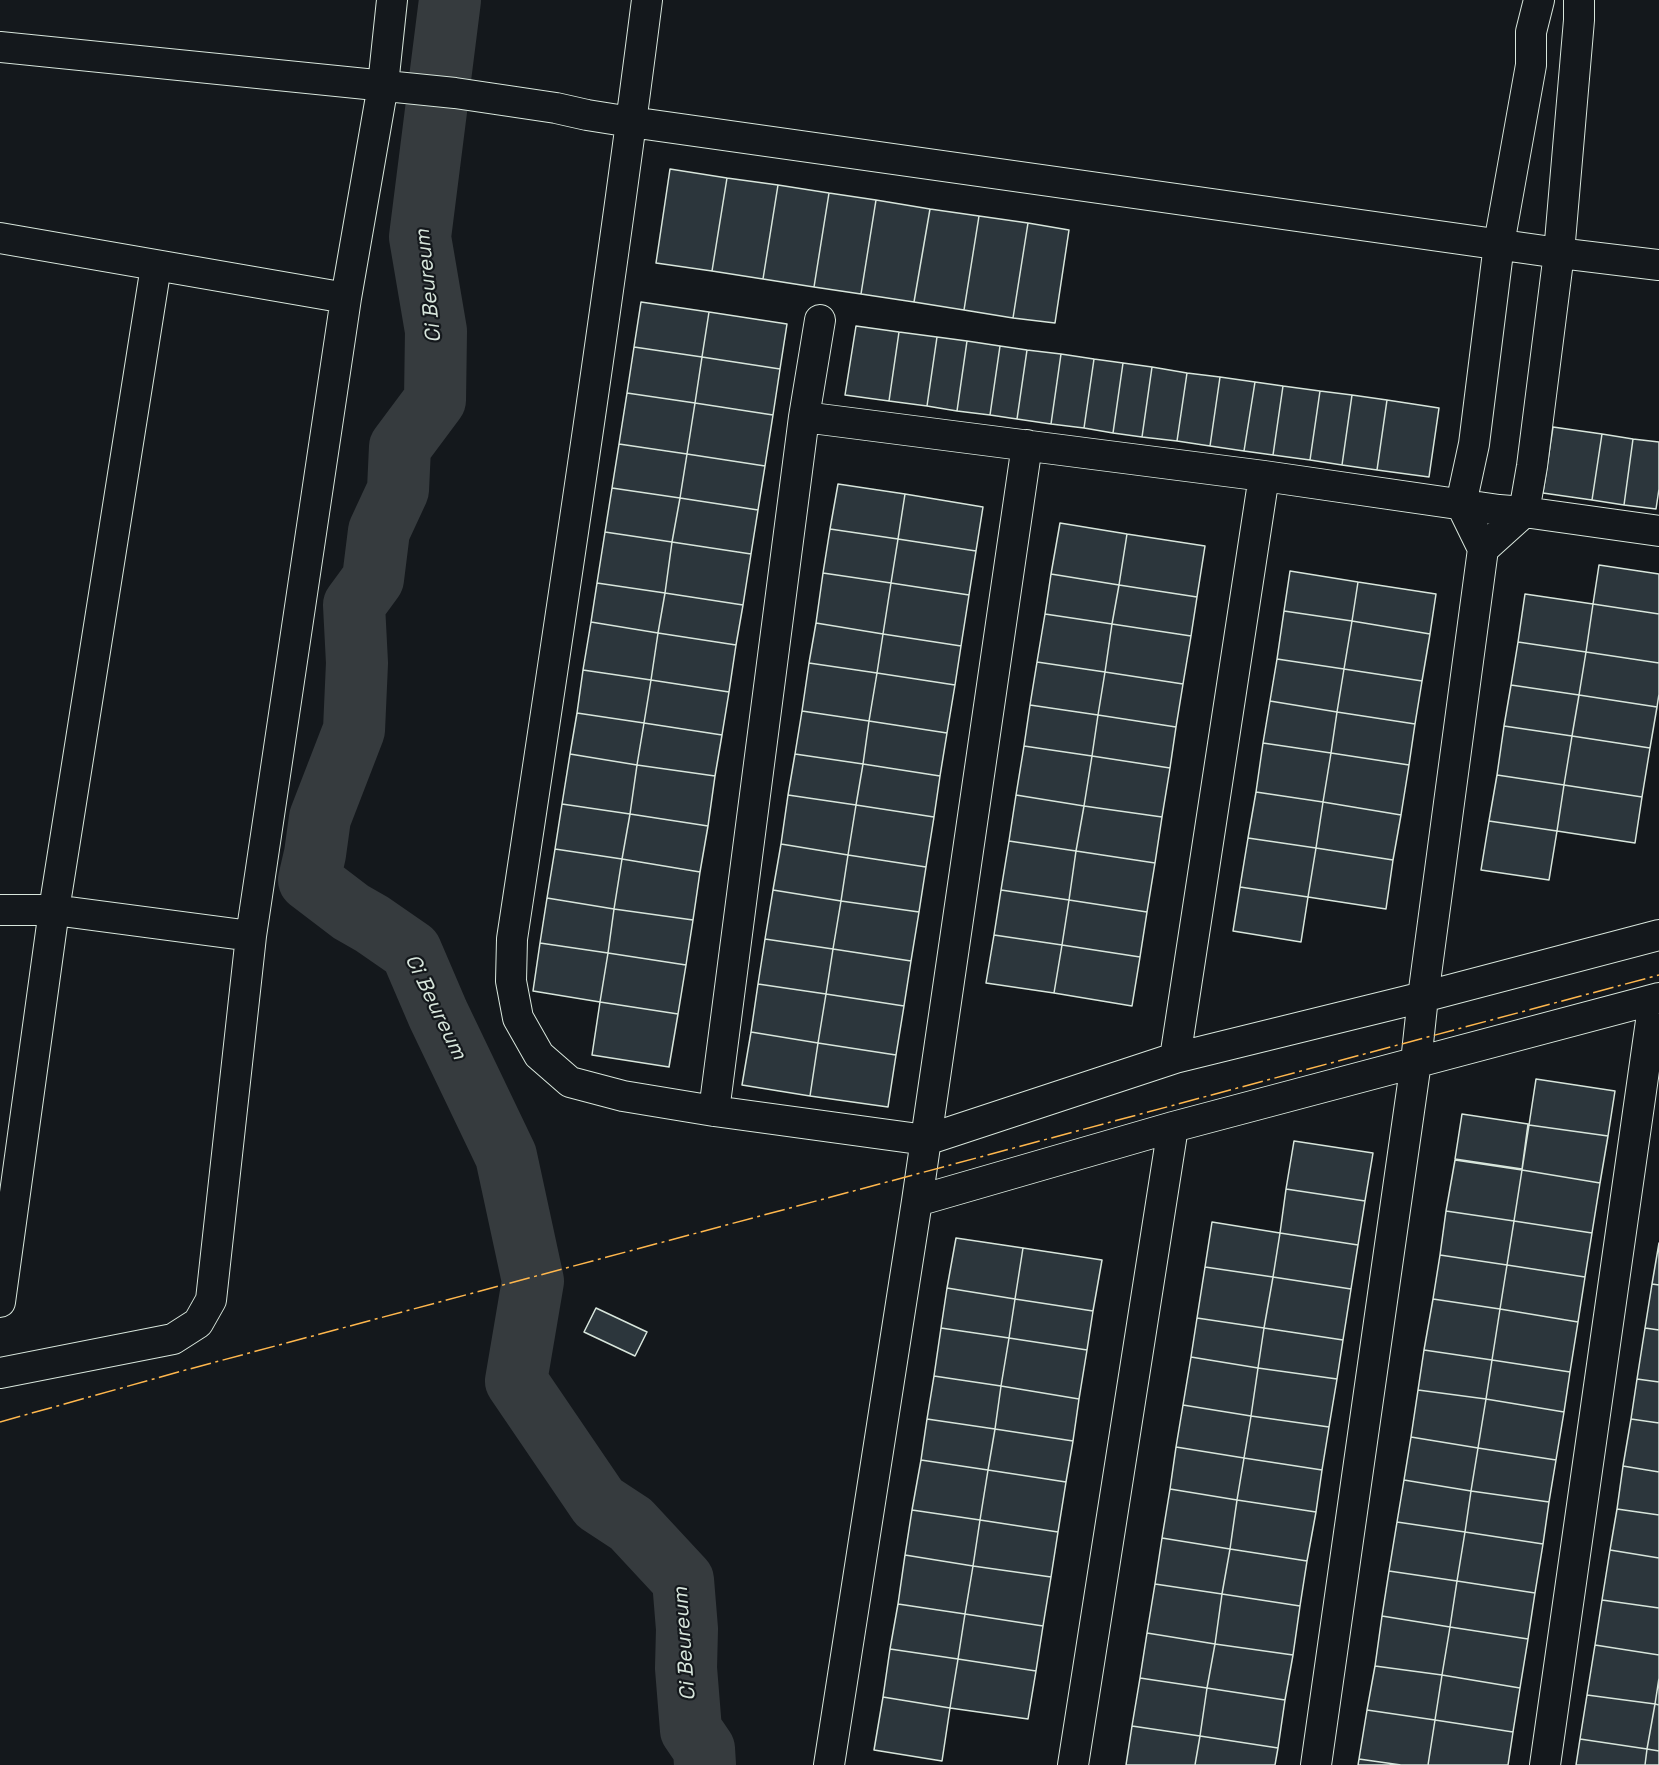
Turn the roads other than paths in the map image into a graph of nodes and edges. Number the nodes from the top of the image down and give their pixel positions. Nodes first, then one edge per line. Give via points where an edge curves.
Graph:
1 (392, 0) edge
2 (647, 0) edge
3 (1539, 0) edge
4 (1579, 0) edge
5 (0, 47) edge
6 (397, 87) junction
7 (631, 122) junction
8 (0, 238) edge
9 (1499, 244) junction
10 (1559, 253) junction
11 (156, 266) junction
12 (1659, 266) edge
13 (346, 298) junction
14 (820, 320) dead end
15 (804, 417) junction
16 (1027, 445) junction
17 (1264, 476) junction
18 (1461, 504) junction
19 (1524, 512) junction
20 (1659, 531) edge
21 (1484, 549) junction
22 (0, 910) edge
23 (54, 910) junction
24 (1659, 935) edge
25 (251, 936) junction
26 (1423, 997) junction
27 (1656, 999) edge
28 (1175, 1058) junction
29 (1416, 1062) junction
30 (714, 1111) junction
31 (1173, 1127) junction
32 (926, 1140) junction
33 (917, 1201) junction
34 (0, 1302) edge
35 (0, 1373) edge
36 (829, 1765) edge
37 (1073, 1765) edge
38 (1316, 1765) edge
39 (1545, 1765) edge

1 - 6 street
2 - 7 street
3 - 9 street
4 - 10 street
5 - 6 street
6 - 7 street
6 - 13 street
7 - 9 street
7 - 30 street via 512,939 511,981 518,1018 539,1055 570,1082 623,1096
8 - 11 street
9 - 10 street
9 - 18 street via 1474,444
10 - 12 street
10 - 19 street
11 - 13 street
11 - 23 street
13 - 25 street
14 - 15 street
15 - 16 street
15 - 30 street
16 - 17 street
16 - 32 street
17 - 18 street
17 - 28 street
18 - 19 street
18 - 21 street
19 - 20 street
19 - 21 street
21 - 26 street
22 - 23 street
23 - 25 street
23 - 34 street
24 - 26 street
25 - 35 street via 211,1300 198,1323 173,1338
26 - 28 street
26 - 29 street
27 - 29 street
27 - 39 street
28 - 32 street
29 - 31 street
29 - 38 street
30 - 32 street
31 - 33 street
31 - 37 street
32 - 33 street
33 - 36 street

